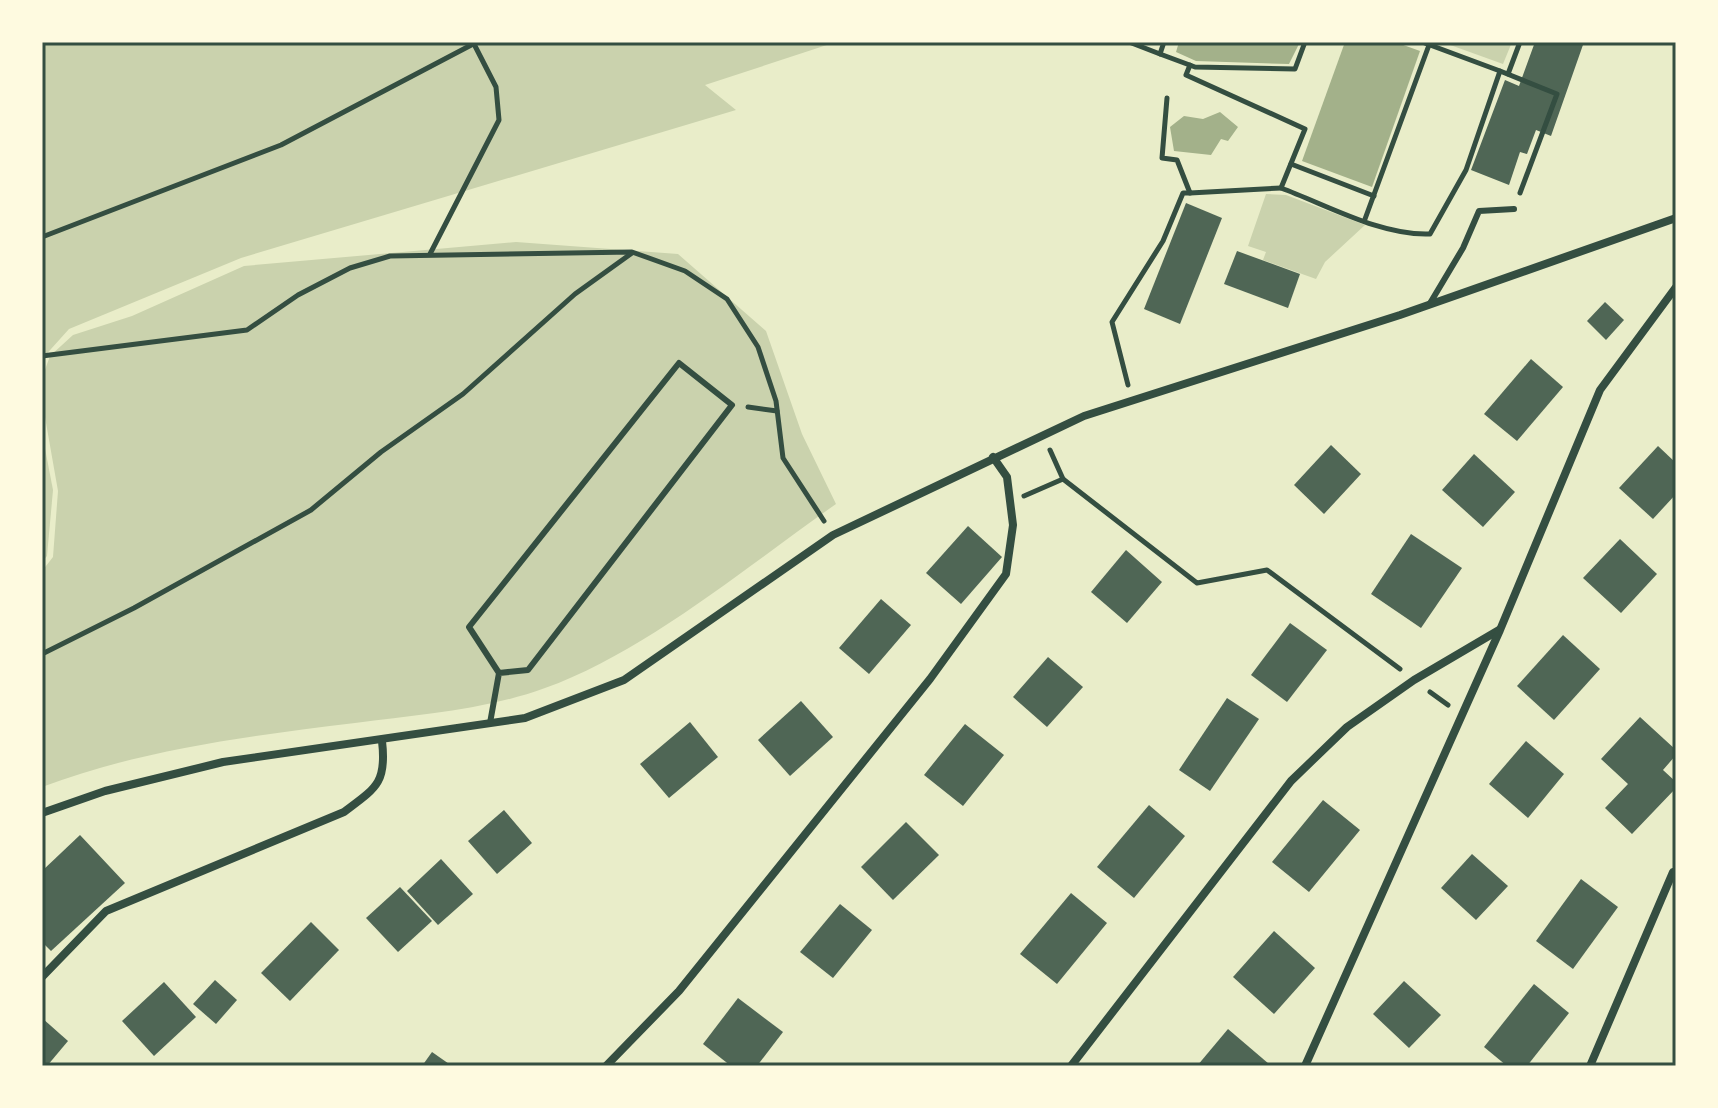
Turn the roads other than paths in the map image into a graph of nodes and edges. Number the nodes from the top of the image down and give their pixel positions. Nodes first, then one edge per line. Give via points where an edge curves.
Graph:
1 (1514, 209) road end
2 (1676, 218) edge
3 (1676, 287) edge
4 (1429, 305) junction
5 (993, 457) junction
6 (1500, 630) junction
7 (499, 673) junction
8 (490, 723) junction
9 (382, 741) junction
10 (42, 813) edge
11 (1676, 873) edge
12 (42, 977) edge
13 (606, 1066) edge
14 (1071, 1066) edge
15 (1305, 1066) edge
16 (1590, 1066) edge

1 - 4 lane via 1479,211
2 - 4 street
3 - 6 street via 1600,390
4 - 5 street via 1133,400
5 - 8 street via 833,535 624,680 525,718
5 - 13 street via 1007,477 1013,525 1006,574 930,679 679,991
6 - 14 street via 1347,727 1291,781
6 - 15 street
7 - 7 lane via 528,670 732,405 679,363 469,627
7 - 8 lane
8 - 9 street
9 - 10 street via 223,762 105,791
9 - 12 street via 385,767 376,787 344,812 106,911
11 - 16 street

